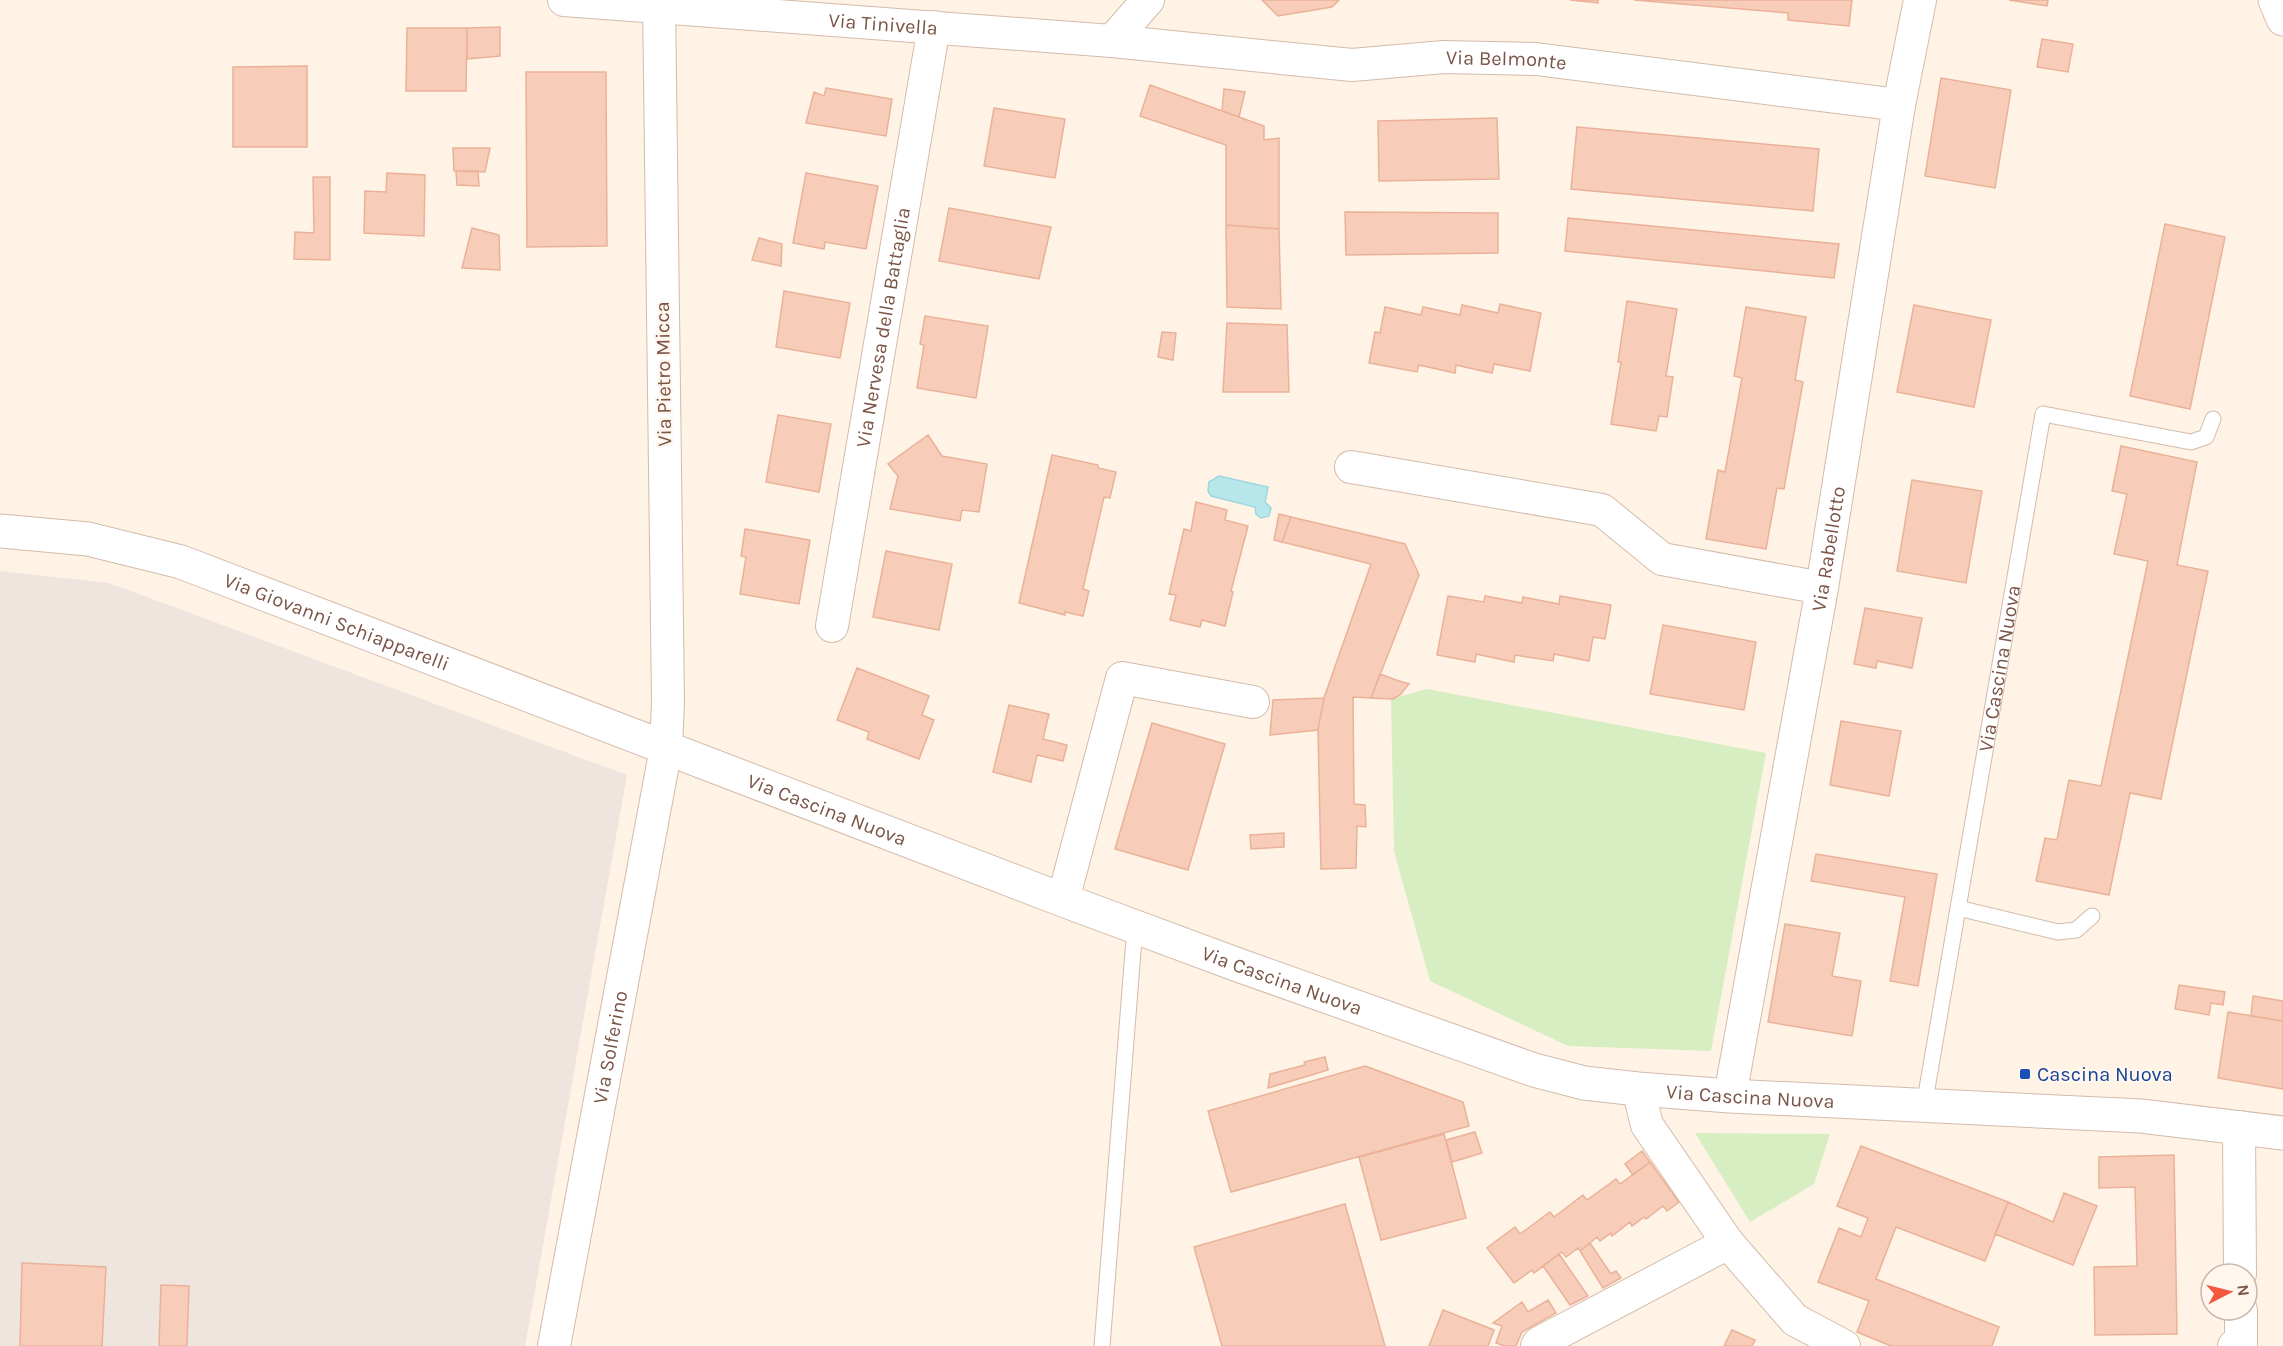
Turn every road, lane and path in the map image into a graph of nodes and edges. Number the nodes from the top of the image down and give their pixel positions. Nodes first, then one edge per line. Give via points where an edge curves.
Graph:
1 (564, 0) edge
2 (1148, 0) edge
3 (1920, 0) edge
4 (2275, 0) edge
5 (659, 3) edge
6 (2283, 19) edge
7 (934, 27) junction
8 (1112, 40) junction
9 (1899, 105) junction
10 (2213, 419) dead end
11 (1351, 467) dead end
12 (0, 531) edge
13 (1822, 588) junction
14 (832, 626) dead end
15 (1253, 702) dead end
16 (666, 748) junction
17 (1064, 900) junction
18 (1958, 908) junction
19 (2092, 916) dead end
20 (1135, 927) junction
21 (1638, 1089) junction
22 (1730, 1096) junction
23 (1924, 1106) junction
24 (2239, 1127) junction
25 (2283, 1133) edge
26 (1728, 1243) junction
27 (2240, 1262) edge
28 (2241, 1322) edge
29 (554, 1346) edge
30 (1102, 1346) edge
31 (1538, 1346) edge
32 (1844, 1346) edge
33 (2234, 1346) edge

1 - 5 street, Via Tinivella
2 - 8 street
3 - 9 street, Via Rabellotto
4 - 6 street
5 - 7 street, Via Tinivella
5 - 16 street, Via Pietro Micca
7 - 8 street, Via Tinivella
7 - 14 street, Via Nervesa della Battaglia
8 - 9 street, Via Belmonte via 1352,65 1444,57 1536,59
9 - 13 street, Via Rabellotto
10 - 18 lane, Via Cascina Nuova via 2206,437 2191,442 2043,414
11 - 13 street via 1602,510 1662,559
12 - 16 street, Via Giovanni Schiapparelli via 88,539 181,562
13 - 22 street, Via Rabellotto
15 - 17 street via 1122,678
16 - 17 street, Via Cascina Nuova
16 - 29 street, Via Solferino
17 - 20 street, Via Cascina Nuova
18 - 19 lane via 2058,932 2076,930
18 - 23 lane, Via Cascina Nuova
20 - 21 street, Via Cascina Nuova via 1534,1070 1584,1083
20 - 30 lane
21 - 22 street, Via Cascina Nuova
21 - 26 street via 1647,1125
22 - 23 street, Via Cascina Nuova
23 - 24 street, Via Cascina Nuova via 2141,1116
24 - 25 street, Via Cascina Nuova
24 - 27 street
26 - 31 street
26 - 32 street via 1795,1320
28 - 33 street via 2241,1344

